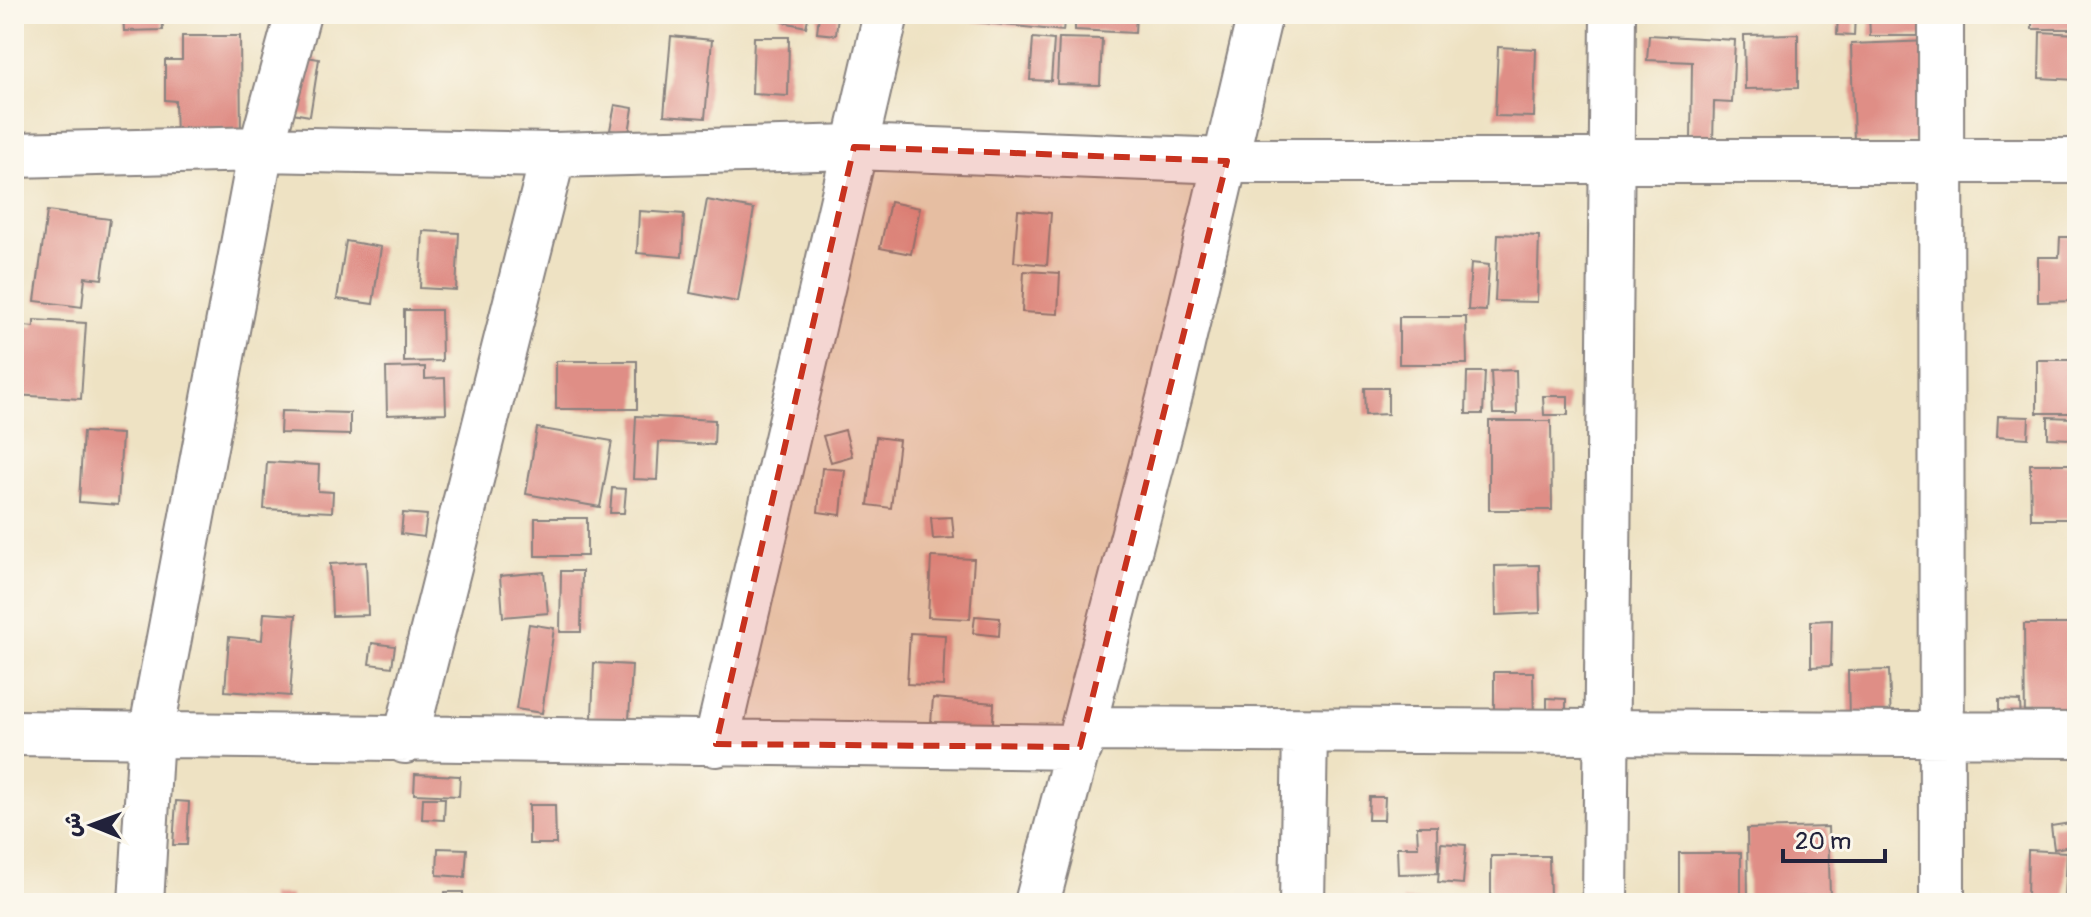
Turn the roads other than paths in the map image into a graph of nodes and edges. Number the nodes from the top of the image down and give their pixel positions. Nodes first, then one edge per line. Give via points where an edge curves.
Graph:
1 (298, 14) edge
2 (886, 14) edge
3 (1260, 14) edge
4 (1613, 14) edge
5 (1941, 14) edge
6 (854, 147) junction
7 (261, 149) junction
8 (14, 155) edge
9 (553, 155) junction
10 (1938, 160) junction
11 (1227, 161) junction
12 (1612, 161) junction
13 (2077, 161) edge
14 (1305, 732) junction
15 (14, 733) edge
16 (151, 734) junction
17 (1607, 734) junction
18 (1944, 734) junction
19 (2077, 735) edge
20 (1082, 738) junction
21 (405, 741) junction
22 (716, 744) junction
23 (141, 903) edge
24 (1037, 903) edge
25 (1302, 903) edge
26 (1605, 903) edge
27 (1942, 903) edge

1 - 7 street
2 - 6 street
3 - 11 street
4 - 12 street
5 - 10 street
6 - 9 street
6 - 11 street
6 - 22 street
7 - 8 street
7 - 9 street
7 - 16 street
9 - 21 street
10 - 12 street
10 - 13 street
10 - 18 street
11 - 12 street
11 - 20 street
12 - 17 street
14 - 17 street
14 - 20 street
14 - 25 street
15 - 16 street
16 - 21 street
16 - 23 street
17 - 18 street
17 - 26 street
18 - 19 street
18 - 27 street
20 - 22 street
20 - 24 street
21 - 22 street

